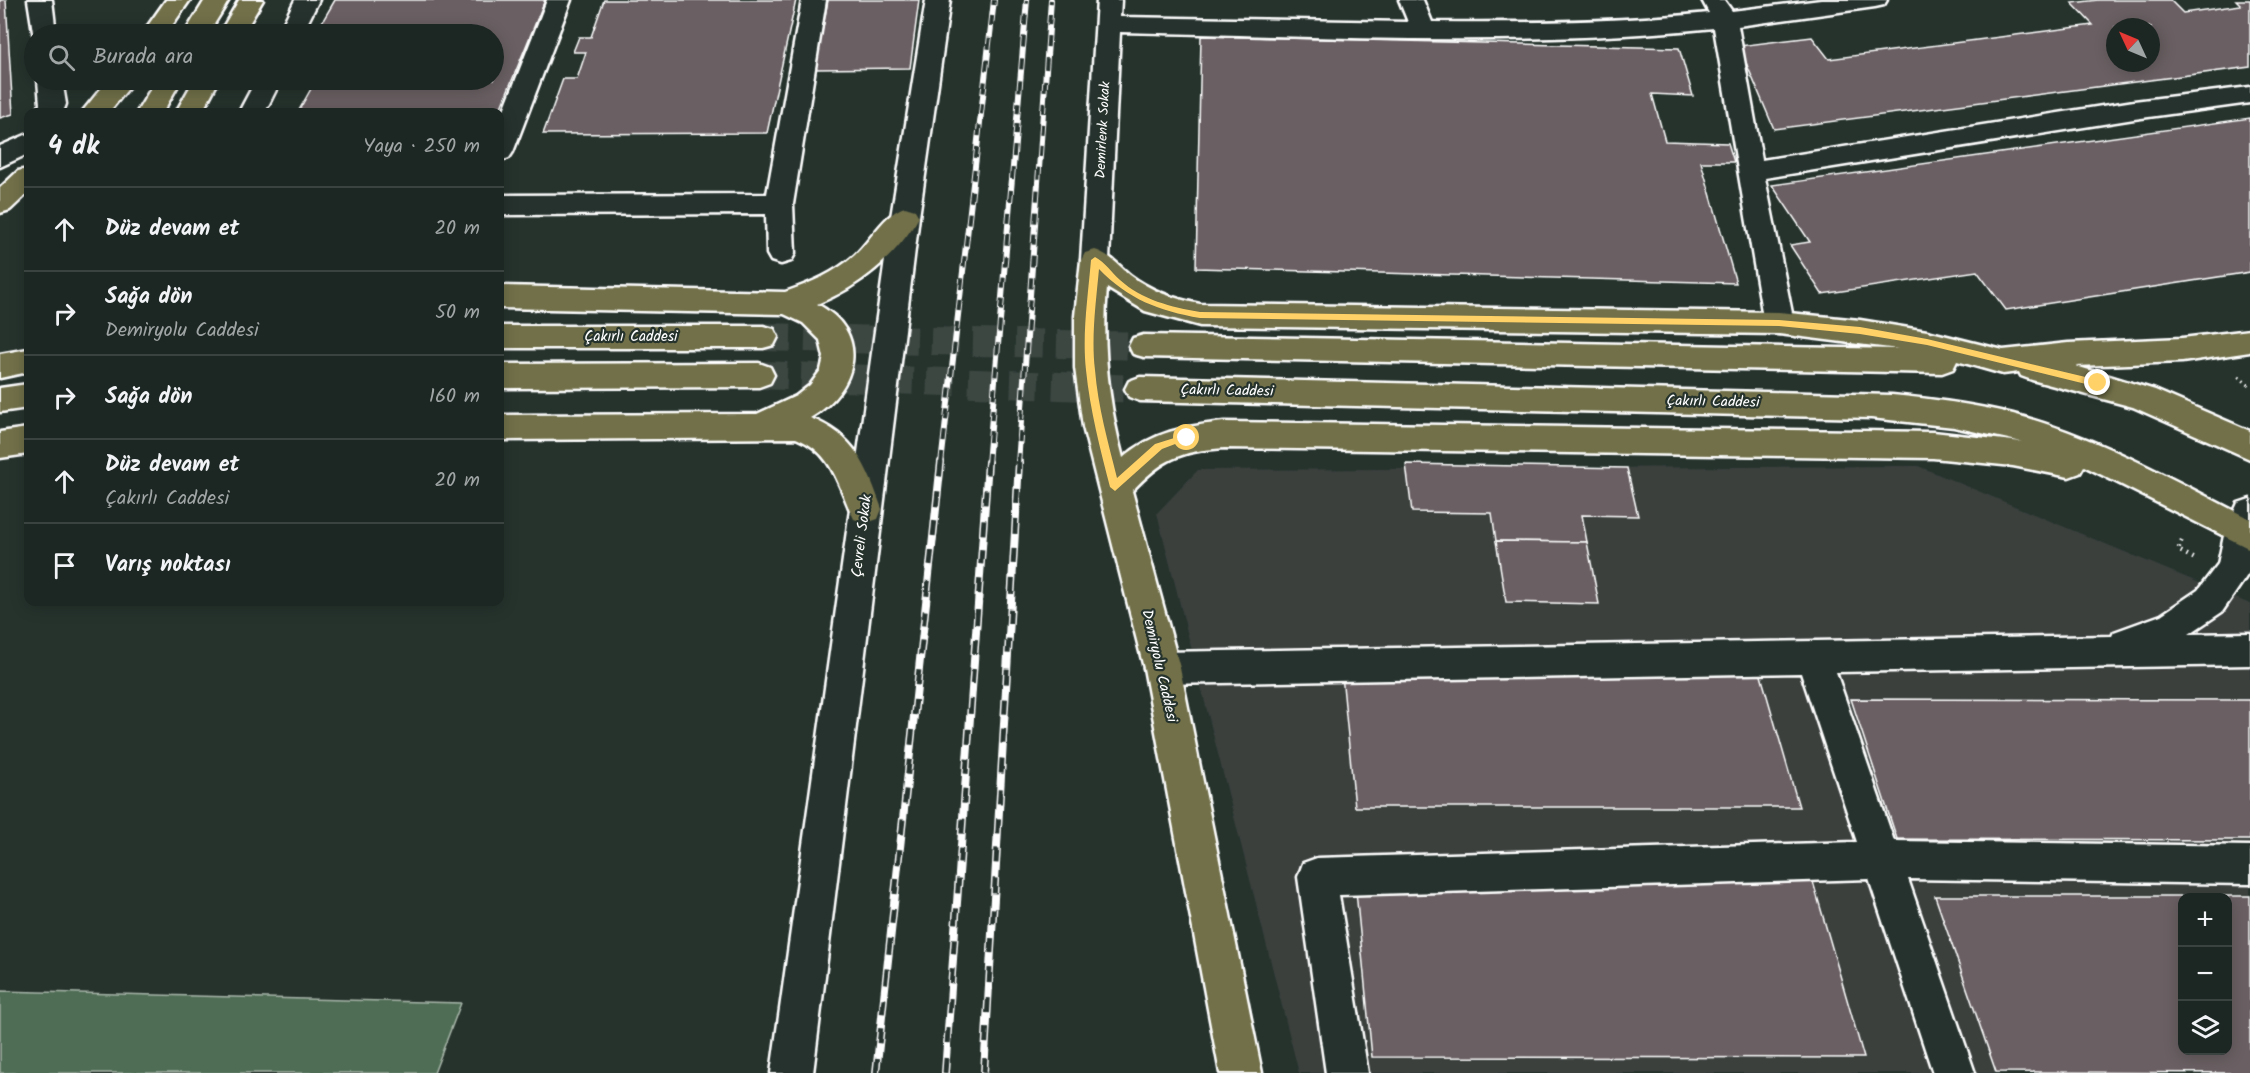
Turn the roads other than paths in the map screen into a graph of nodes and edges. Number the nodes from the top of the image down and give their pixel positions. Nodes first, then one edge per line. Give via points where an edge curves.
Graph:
1 (40, 0) edge
2 (178, 0) edge
3 (218, 0) edge
4 (251, 0) edge
5 (307, 0) edge
6 (558, 0) edge
7 (814, 0) edge
8 (938, 0) edge
9 (1411, 0) edge
10 (1875, 0) edge
11 (1719, 9) edge
12 (1109, 12) edge
13 (43, 24) edge
14 (161, 24) edge
15 (202, 24) edge
16 (237, 24) edge
17 (295, 24) edge
18 (1423, 30) junction
19 (51, 90) edge
20 (114, 90) edge
21 (162, 90) edge
22 (201, 90) edge
23 (263, 90) edge
24 (2250, 95) edge
25 (52, 108) edge
26 (98, 108) edge
27 (152, 108) edge
28 (191, 108) edge
29 (254, 108) edge
30 (504, 142) edge
31 (24, 145) edge
32 (0, 158) edge
33 (1751, 171) junction
34 (24, 182) edge
35 (0, 203) edge
36 (779, 204) junction
37 (504, 205) edge
38 (905, 217) junction
39 (781, 254) dead end
40 (1095, 260) junction
41 (504, 297) edge
42 (786, 303) junction
43 (1779, 323) junction
44 (504, 337) edge
45 (763, 338) tunnel mouth
46 (2250, 342) edge
47 (1144, 346) tunnel mouth
48 (24, 362) edge
49 (2003, 362) junction
50 (0, 366) edge
51 (504, 375) edge
52 (759, 375) tunnel mouth
53 (1140, 389) tunnel mouth
54 (24, 397) edge
55 (0, 400) edge
56 (764, 424) junction
57 (504, 428) edge
58 (24, 442) edge
59 (0, 445) edge
60 (2250, 446) edge
61 (1115, 487) junction
62 (2174, 494) junction
63 (866, 509) junction
64 (2247, 526) edge
65 (2250, 649) edge
66 (2103, 651) junction
67 (1813, 657) junction
68 (1162, 668) junction
69 (1880, 860) junction
70 (2250, 865) edge
71 (792, 1073) edge
72 (1241, 1073) edge
73 (1347, 1073) edge
74 (1953, 1073) edge

1 - 13 street
2 - 14 main road
3 - 15 main road
4 - 16 main road
5 - 17 street
6 - 30 street
7 - 36 street
8 - 38 street, Çevreli Sokak
9 - 18 street
10 - 11 street
11 - 18 street via 1583,29
11 - 33 street
12 - 18 street
12 - 40 street, Demirlenk Sokak
19 - 25 street
20 - 26 main road
21 - 27 main road
22 - 28 main road
23 - 29 street
24 - 33 street
31 - 32 street
33 - 43 street
34 - 35 main road
36 - 37 street
36 - 39 street
38 - 42 main road via 875,255 847,279
38 - 63 street, Çevreli Sokak
40 - 43 main road via 1139,297 1169,309 1200,315
40 - 61 main road, Demiryolu Caddesi via 1090,368 1099,427
41 - 42 main road
42 - 56 main road via 817,315 828,327 838,344 837,364 827,386 811,401
43 - 49 main road via 1927,342
44 - 45 main road, Çakırlı Caddesi
46 - 49 main road
47 - 49 main road
48 - 50 main road
49 - 60 main road via 2149,399 2210,424
51 - 52 main road
53 - 62 main road, Çakırlı Caddesi via 1920,410 1977,418 2034,433
54 - 55 main road
56 - 57 main road
56 - 63 main road via 818,432 840,450 855,475
58 - 59 main road
61 - 62 main road via 1158,447 1187,438 1224,435 1934,445 2048,459
61 - 68 main road, Demiryolu Caddesi
62 - 64 main road, Çakırlı Caddesi
63 - 71 street, Çevreli Sokak
64 - 66 street via 2234,569 2210,601 2173,626
65 - 66 street
66 - 67 street
67 - 68 street
67 - 69 street
68 - 72 main road, Demiryolu Caddesi
69 - 70 street
69 - 73 street via 1317,878
69 - 74 street

